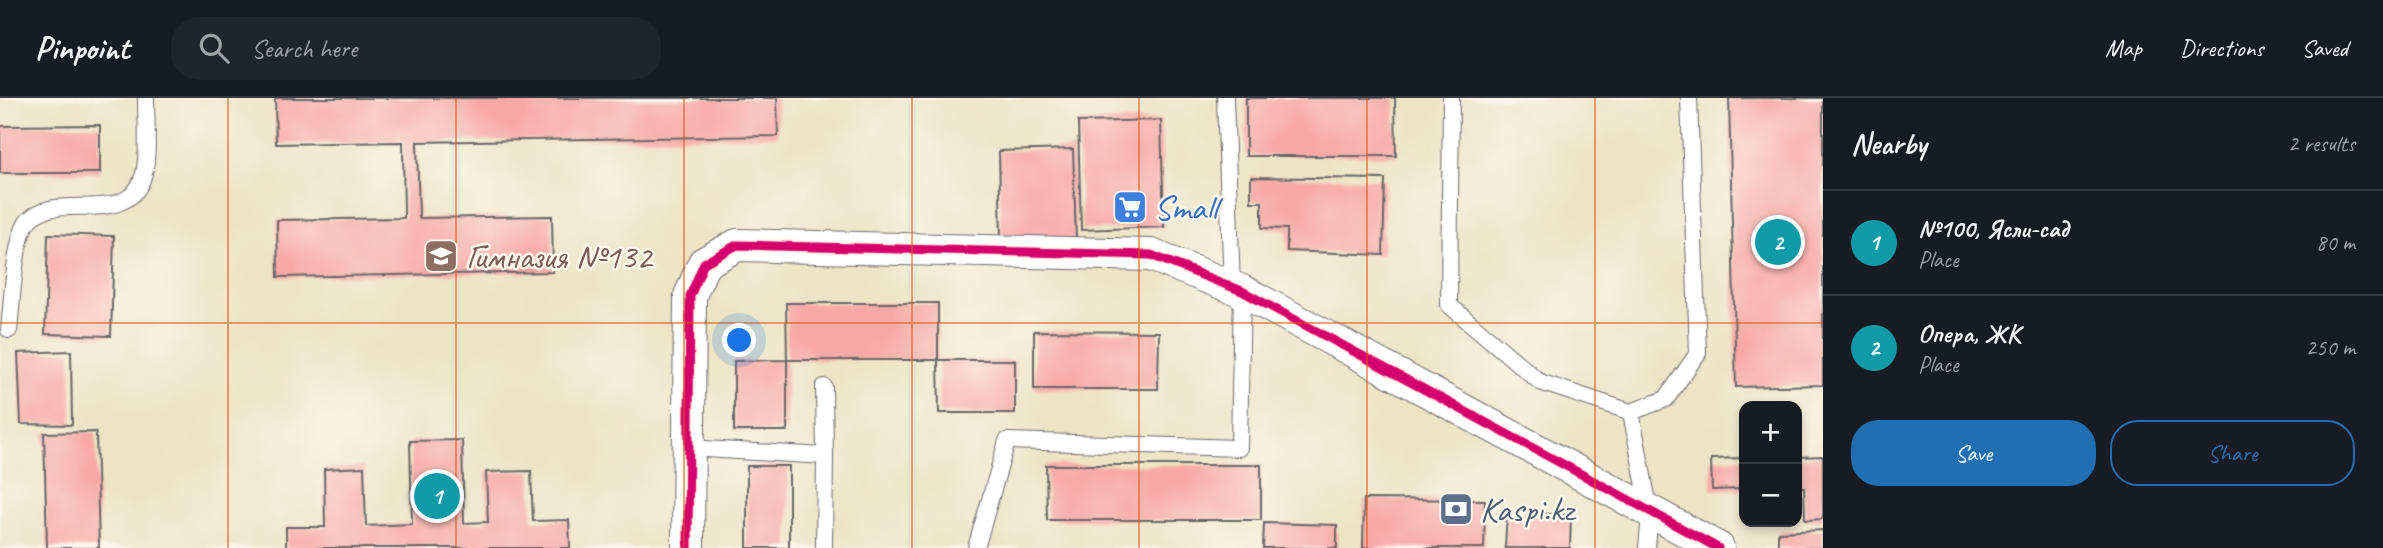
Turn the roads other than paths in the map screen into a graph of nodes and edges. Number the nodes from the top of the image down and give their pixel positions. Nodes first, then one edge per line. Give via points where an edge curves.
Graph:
1 (146, 98) edge
2 (1225, 98) edge
3 (1451, 98) edge
4 (1689, 98) edge
5 (1237, 289) junction
6 (9, 330) dead end
7 (824, 387) dead end
8 (1631, 412) junction
9 (688, 448) junction
10 (825, 456) junction
11 (1650, 513) junction
12 (688, 548) edge
13 (824, 548) edge
14 (976, 548) edge
15 (1647, 548) edge
16 (1718, 548) edge

1 - 6 lane via 145,172 137,191 121,204 46,210 27,222
2 - 5 lane
3 - 8 lane via 1450,306 1540,382
4 - 8 lane via 1698,353 1666,399
5 - 9 street via 1151,255 737,245 704,263 690,296
5 - 11 street
5 - 14 lane via 1239,448 1007,441
7 - 10 lane
8 - 11 lane
9 - 10 lane
9 - 12 street
10 - 13 lane
11 - 15 lane
11 - 16 street

